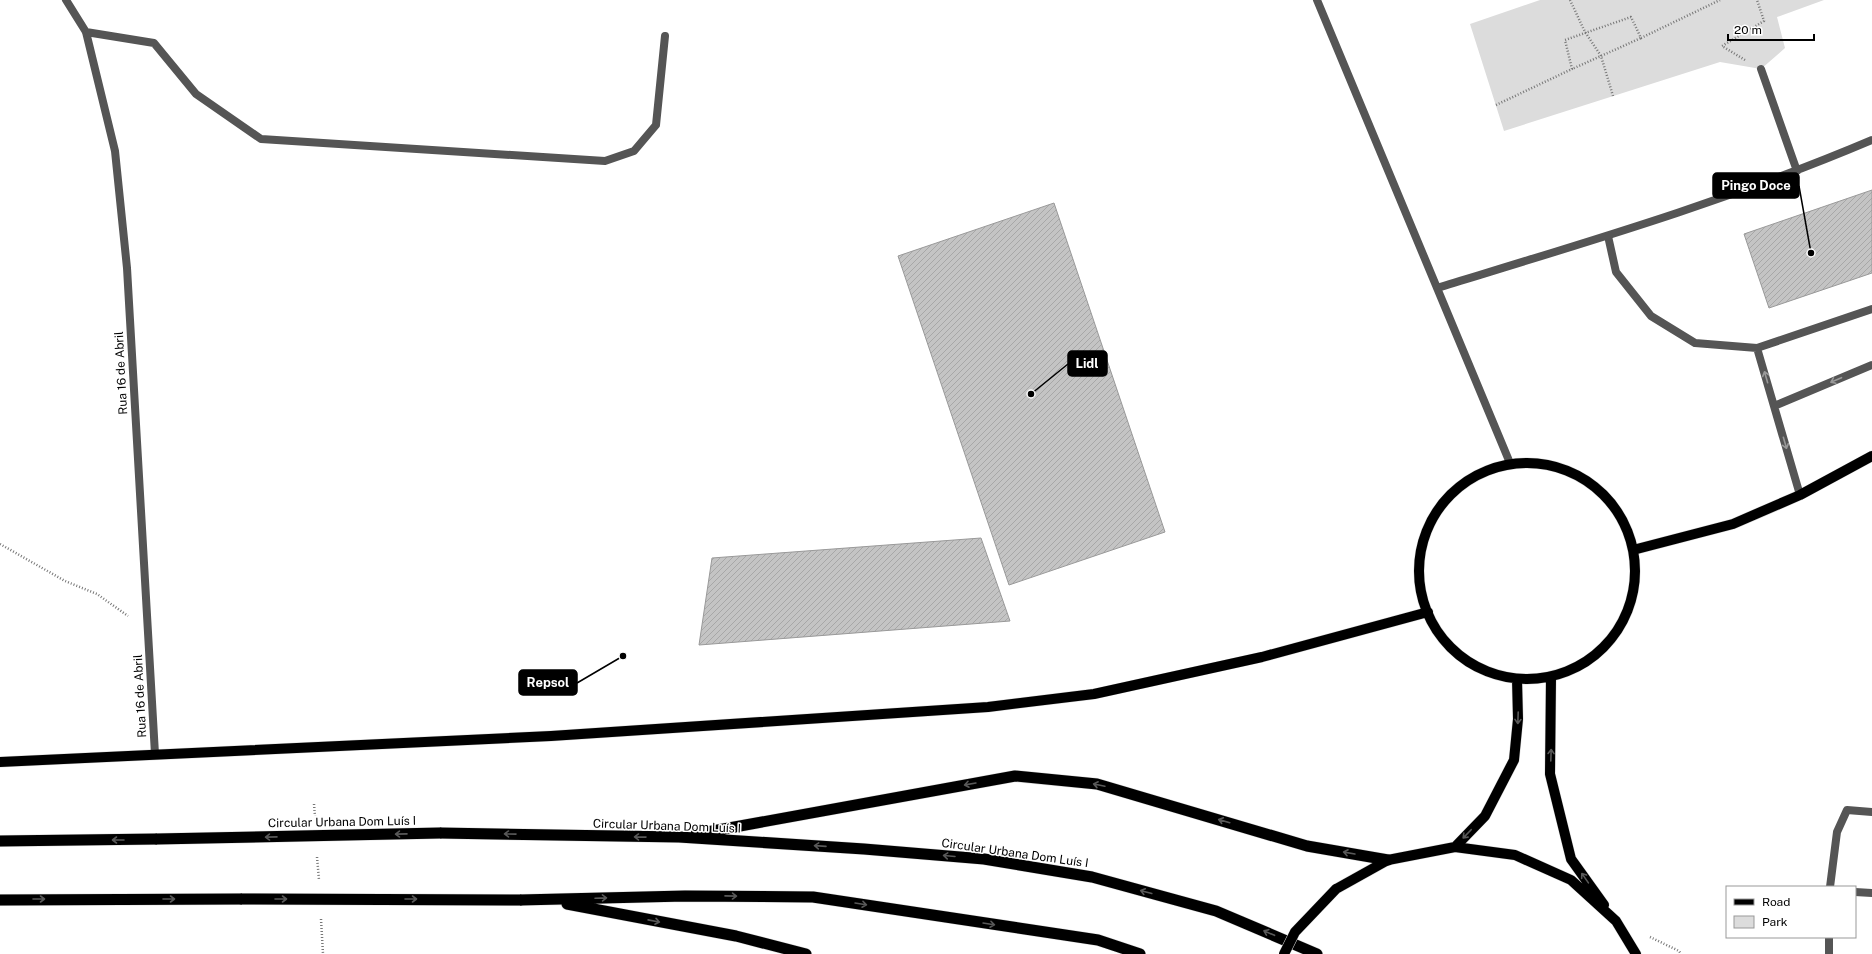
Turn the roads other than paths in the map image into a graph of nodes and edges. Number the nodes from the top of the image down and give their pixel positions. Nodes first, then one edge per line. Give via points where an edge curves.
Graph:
1 (66, 0) edge
2 (1317, 0) edge
3 (86, 32) junction
4 (665, 36) dead end
5 (1761, 69) road end
6 (1872, 140) edge
7 (1796, 171) junction
8 (1608, 236) junction
9 (1437, 288) junction
10 (1872, 309) edge
11 (1757, 348) junction
12 (1872, 365) edge
13 (1774, 406) junction
14 (1872, 456) edge
15 (1510, 463) junction
16 (1800, 495) junction
17 (1633, 550) junction
18 (1428, 612) junction
19 (1551, 677) junction
20 (1517, 679) junction
21 (155, 754) junction
22 (0, 762) edge
23 (1872, 812) edge
24 (679, 837) junction
25 (0, 841) edge
26 (1455, 847) junction
27 (1388, 860) junction
28 (1830, 886) edge
29 (1856, 892) edge
30 (1872, 893) edge
31 (0, 900) edge
32 (547, 900) junction
33 (1616, 921) junction
34 (1829, 938) edge
35 (806, 954) edge
36 (1140, 954) edge
37 (1284, 954) edge
38 (1317, 954) edge
39 (1636, 954) edge
40 (1829, 954) edge

1 - 3 street, Rua 16 de Abril
2 - 9 street
3 - 4 street via 154,43 196,94 261,139 605,161 634,151 656,125
3 - 21 street, Rua 16 de Abril via 115,151 126,268
5 - 7 street
6 - 7 street
7 - 8 street
8 - 9 street
8 - 11 street via 1616,272 1651,316 1695,343
9 - 15 street
10 - 11 street
13 -> 11 street
12 -> 13 street
13 -> 16 street
14 - 16 main road
15 - 17 main road via 1547,464 1582,476 1610,500 1629,532
15 - 18 main road via 1475,476 1463,485 1446,499 1426,530 1419,563 1422,597
16 - 17 main road via 1733,524
17 - 19 main road via 1636,568 1630,605 1613,638 1585,663
18 - 20 main road via 1435,628 1456,653 1485,671
18 - 21 main road via 1262,657 1094,694 988,707 551,736
19 - 20 main road
33 -> 19 main road via 1572,859 1550,774
20 -> 26 main road via 1518,720 1514,760 1484,816
21 - 22 main road
23 - 28 street via 1847,810 1837,832
24 -> 25 highway, Circular Urbana Dom Luís I, bridge via 440,833
27 -> 24 highway via 1307,846 1097,784 1015,776
38 -> 24 highway, Circular Urbana Dom Luís I via 1216,911 1092,877 984,859
26 - 27 main road
26 - 33 main road via 1515,855 1571,880
27 - 37 main road, bridge via 1336,889 1295,932
29 - 30 street
31 -> 32 highway, bridge
32 -> 35 highway via 736,936
32 -> 36 highway via 685,896 813,897 1098,940
33 - 39 main road
34 - 40 street

